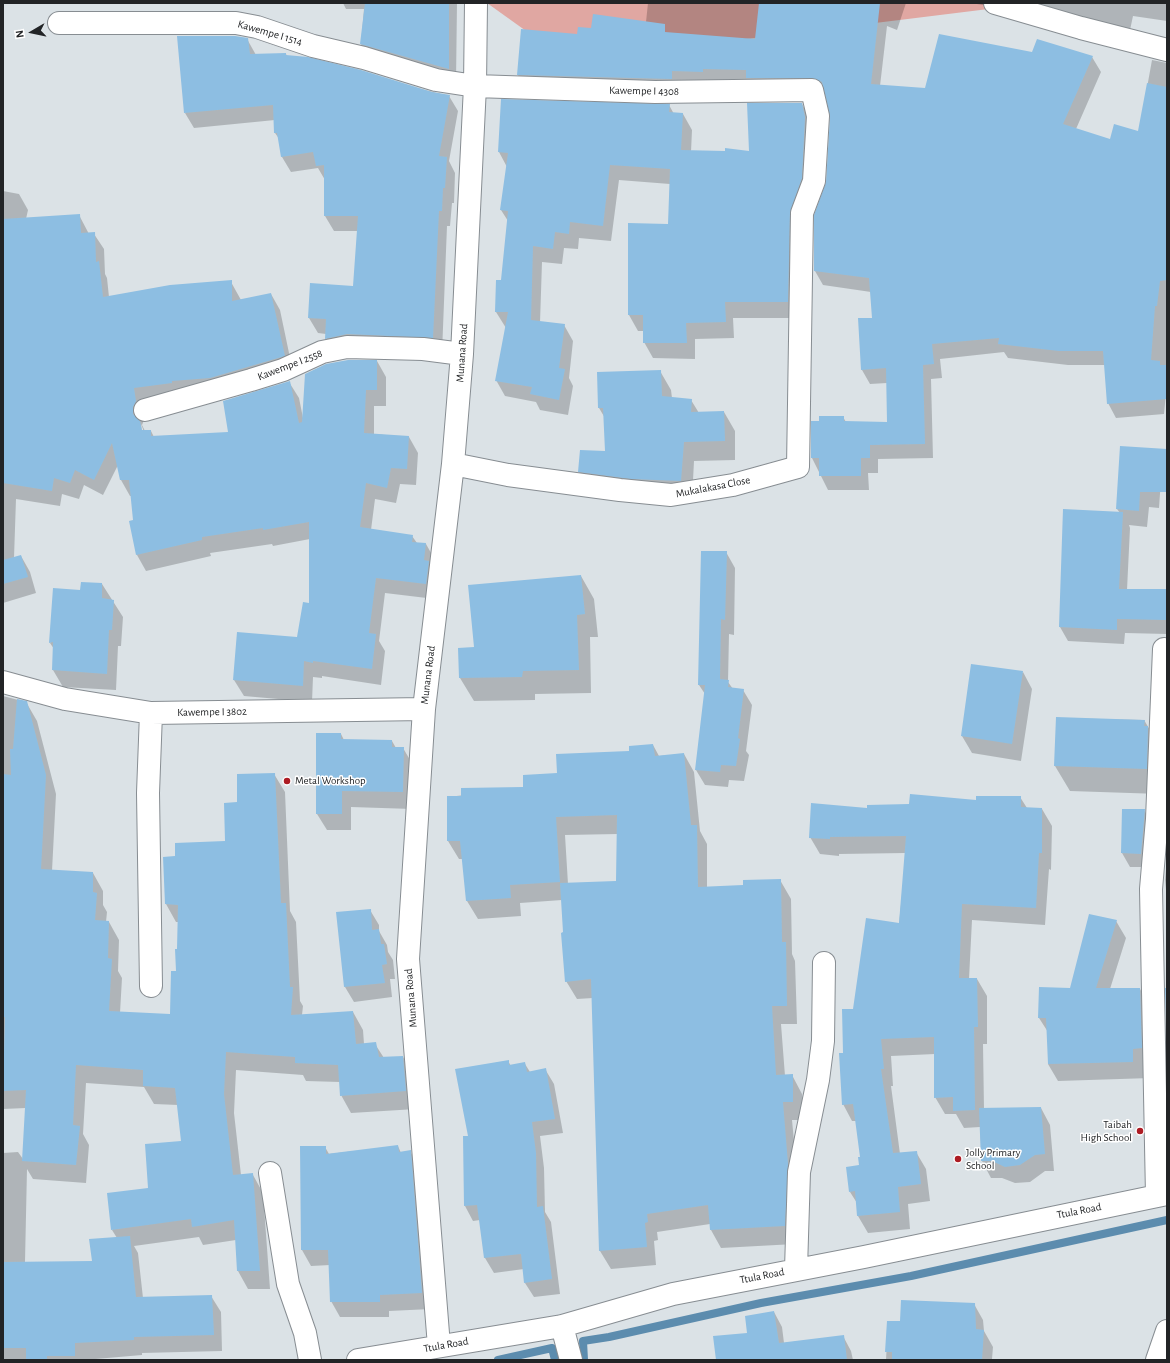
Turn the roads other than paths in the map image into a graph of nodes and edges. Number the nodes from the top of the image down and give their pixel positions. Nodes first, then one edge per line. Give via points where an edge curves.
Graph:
1 (476, 3) edge
2 (995, 3) edge
3 (59, 23) dead end
4 (1167, 50) edge
5 (475, 86) junction
6 (462, 354) junction
7 (800, 364) joint
8 (145, 410) dead end
9 (453, 464) junction
10 (1164, 649) dead end
11 (3, 682) edge
12 (424, 709) junction
13 (151, 712) junction
14 (824, 963) dead end
15 (151, 986) dead end
16 (270, 1173) dead end
17 (1162, 1195) edge
18 (796, 1269) junction
19 (562, 1326) junction
20 (1167, 1331) edge
21 (440, 1346) junction
22 (310, 1360) edge
23 (358, 1360) edge
24 (571, 1360) edge
25 (1158, 1360) edge

1 - 5 street, Munana Road
2 - 4 street
3 - 5 street, Kawempe I 1514 via 236,23 436,80
5 - 6 street, Munana Road
5 - 7 street, Kawempe I 4308 via 655,92 812,90 818,116 814,182 802,213
6 - 8 street, Kawempe I 2558 via 423,349 347,347 322,352 283,370 251,380
6 - 9 street, Munana Road
7 - 9 street, Mukalakasa Close via 798,467 733,485 671,495 508,475
9 - 12 street, Munana Road
10 - 17 street via 1157,818 1151,889
11 - 13 street, Kawempe I 3802 via 65,699
12 - 13 street, Kawempe I 3802
12 - 21 street, Munana Road via 408,959
13 - 15 street via 148,793
14 - 18 street via 823,1041 818,1080 799,1172
16 - 22 street via 288,1284 305,1333
17 - 18 street, Ttula Road
18 - 19 street, Ttula Road via 673,1294
19 - 21 street, Ttula Road
19 - 24 street
20 - 25 street
21 - 23 street, Ttula Road

